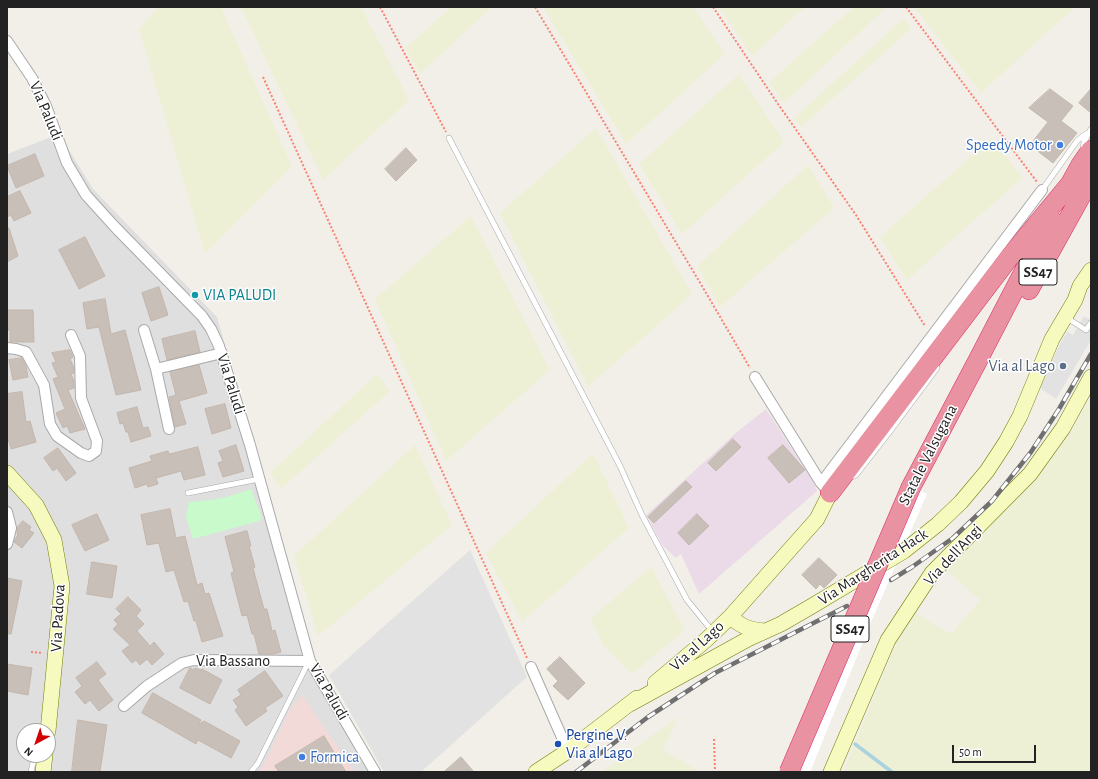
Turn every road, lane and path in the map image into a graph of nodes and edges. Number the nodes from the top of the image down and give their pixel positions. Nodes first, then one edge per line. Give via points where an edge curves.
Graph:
1 (380, 7) edge
2 (535, 7) edge
3 (713, 7) edge
4 (906, 7) edge
5 (7, 41) edge
6 (263, 77) dead end
7 (449, 138) joint
8 (1090, 138) edge
9 (1086, 172) edge
10 (1070, 184) junction
11 (1042, 190) junction
12 (1091, 270) edge
13 (1091, 284) edge
14 (1075, 300) junction
15 (1064, 316) junction
16 (1091, 323) edge
17 (144, 330) dead end
18 (932, 335) junction
19 (71, 336) dead end
20 (7, 348) edge
21 (222, 353) junction
22 (940, 364) dead end
23 (156, 369) junction
24 (755, 377) joint
25 (1091, 377) edge
26 (169, 429) dead end
27 (7, 467) edge
28 (11, 477) edge
29 (259, 479) junction
30 (830, 486) junction
31 (916, 489) junction
32 (188, 493) dead end
33 (7, 512) edge
34 (7, 544) edge
35 (730, 616) junction
36 (764, 631) junction
37 (714, 633) junction
38 (748, 639) junction
39 (30, 652) dead end
40 (50, 653) dead end
41 (310, 661) junction
42 (531, 667) joint
43 (630, 704) junction
44 (124, 706) dead end
45 (49, 723) edge
46 (714, 739) dead end
47 (568, 750) junction
48 (251, 772) edge
49 (375, 772) edge
50 (536, 772) edge
51 (716, 772) edge
52 (789, 772) edge
53 (800, 772) edge
54 (831, 772) edge

1 - 7 path
2 - 24 path
3 - 18 path via 856,215
4 - 11 path
5 - 21 street, Via Paludi via 32,78 46,106 67,163 86,195 202,316
6 - 42 path
7 - 37 lane via 687,600
8 - 9 highway, Statale Valsugana / SS47
8 - 11 lane via 1083,136 1077,141
9 - 10 highway, Statale Valsugana / SS47
9 - 31 highway, Statale Valsugana / SS47 via 986,366
10 - 30 highway via 1008,259 952,336
10 - 31 highway, Statale Valsugana / SS47
11 - 18 street
12 - 14 main road, Via Margherita Hack via 1080,286
13 - 14 main road, Via Margherita Hack
14 - 15 main road, Via Margherita Hack
15 - 16 lane via 1086,330
15 - 36 main road, Via Margherita Hack via 1006,442 987,471 961,502 904,551 781,624
17 - 23 street
18 - 30 street
19 - 20 street via 80,356 81,398 97,441 96,451 89,456 57,436 50,424 44,385 33,363 26,352
21 - 23 street
21 - 29 street, Via Paludi
22 - 30 lane via 856,475
23 - 26 street
24 - 30 street
25 - 54 main road, Via dell'Angi via 1063,428 1030,474 932,573 888,640
27 - 28 street
28 - 45 main road, Via Padova via 36,505 54,540 62,586
29 - 32 lane
29 - 41 street, Via Paludi
30 - 35 main road, Via al Lago via 816,519
31 - 52 highway, Statale Valsugana / SS47, bridge
31 - 53 highway, Statale Valsugana / SS47
33 - 34 street via 11,528
35 - 36 main road via 740,625
35 - 37 main road, Via al Lago
36 - 38 main road, Via Margherita Hack
37 - 38 main road
37 - 43 main road, Via al Lago
38 - 43 main road, Via Margherita Hack
39 - 40 path
41 - 44 street, Via Bassano via 194,660 182,663 147,686
41 - 48 lane
41 - 49 street, Via Paludi
42 - 47 street
43 - 47 main road, Via al Lago
46 - 51 path
47 - 50 main road, Via al Lago

